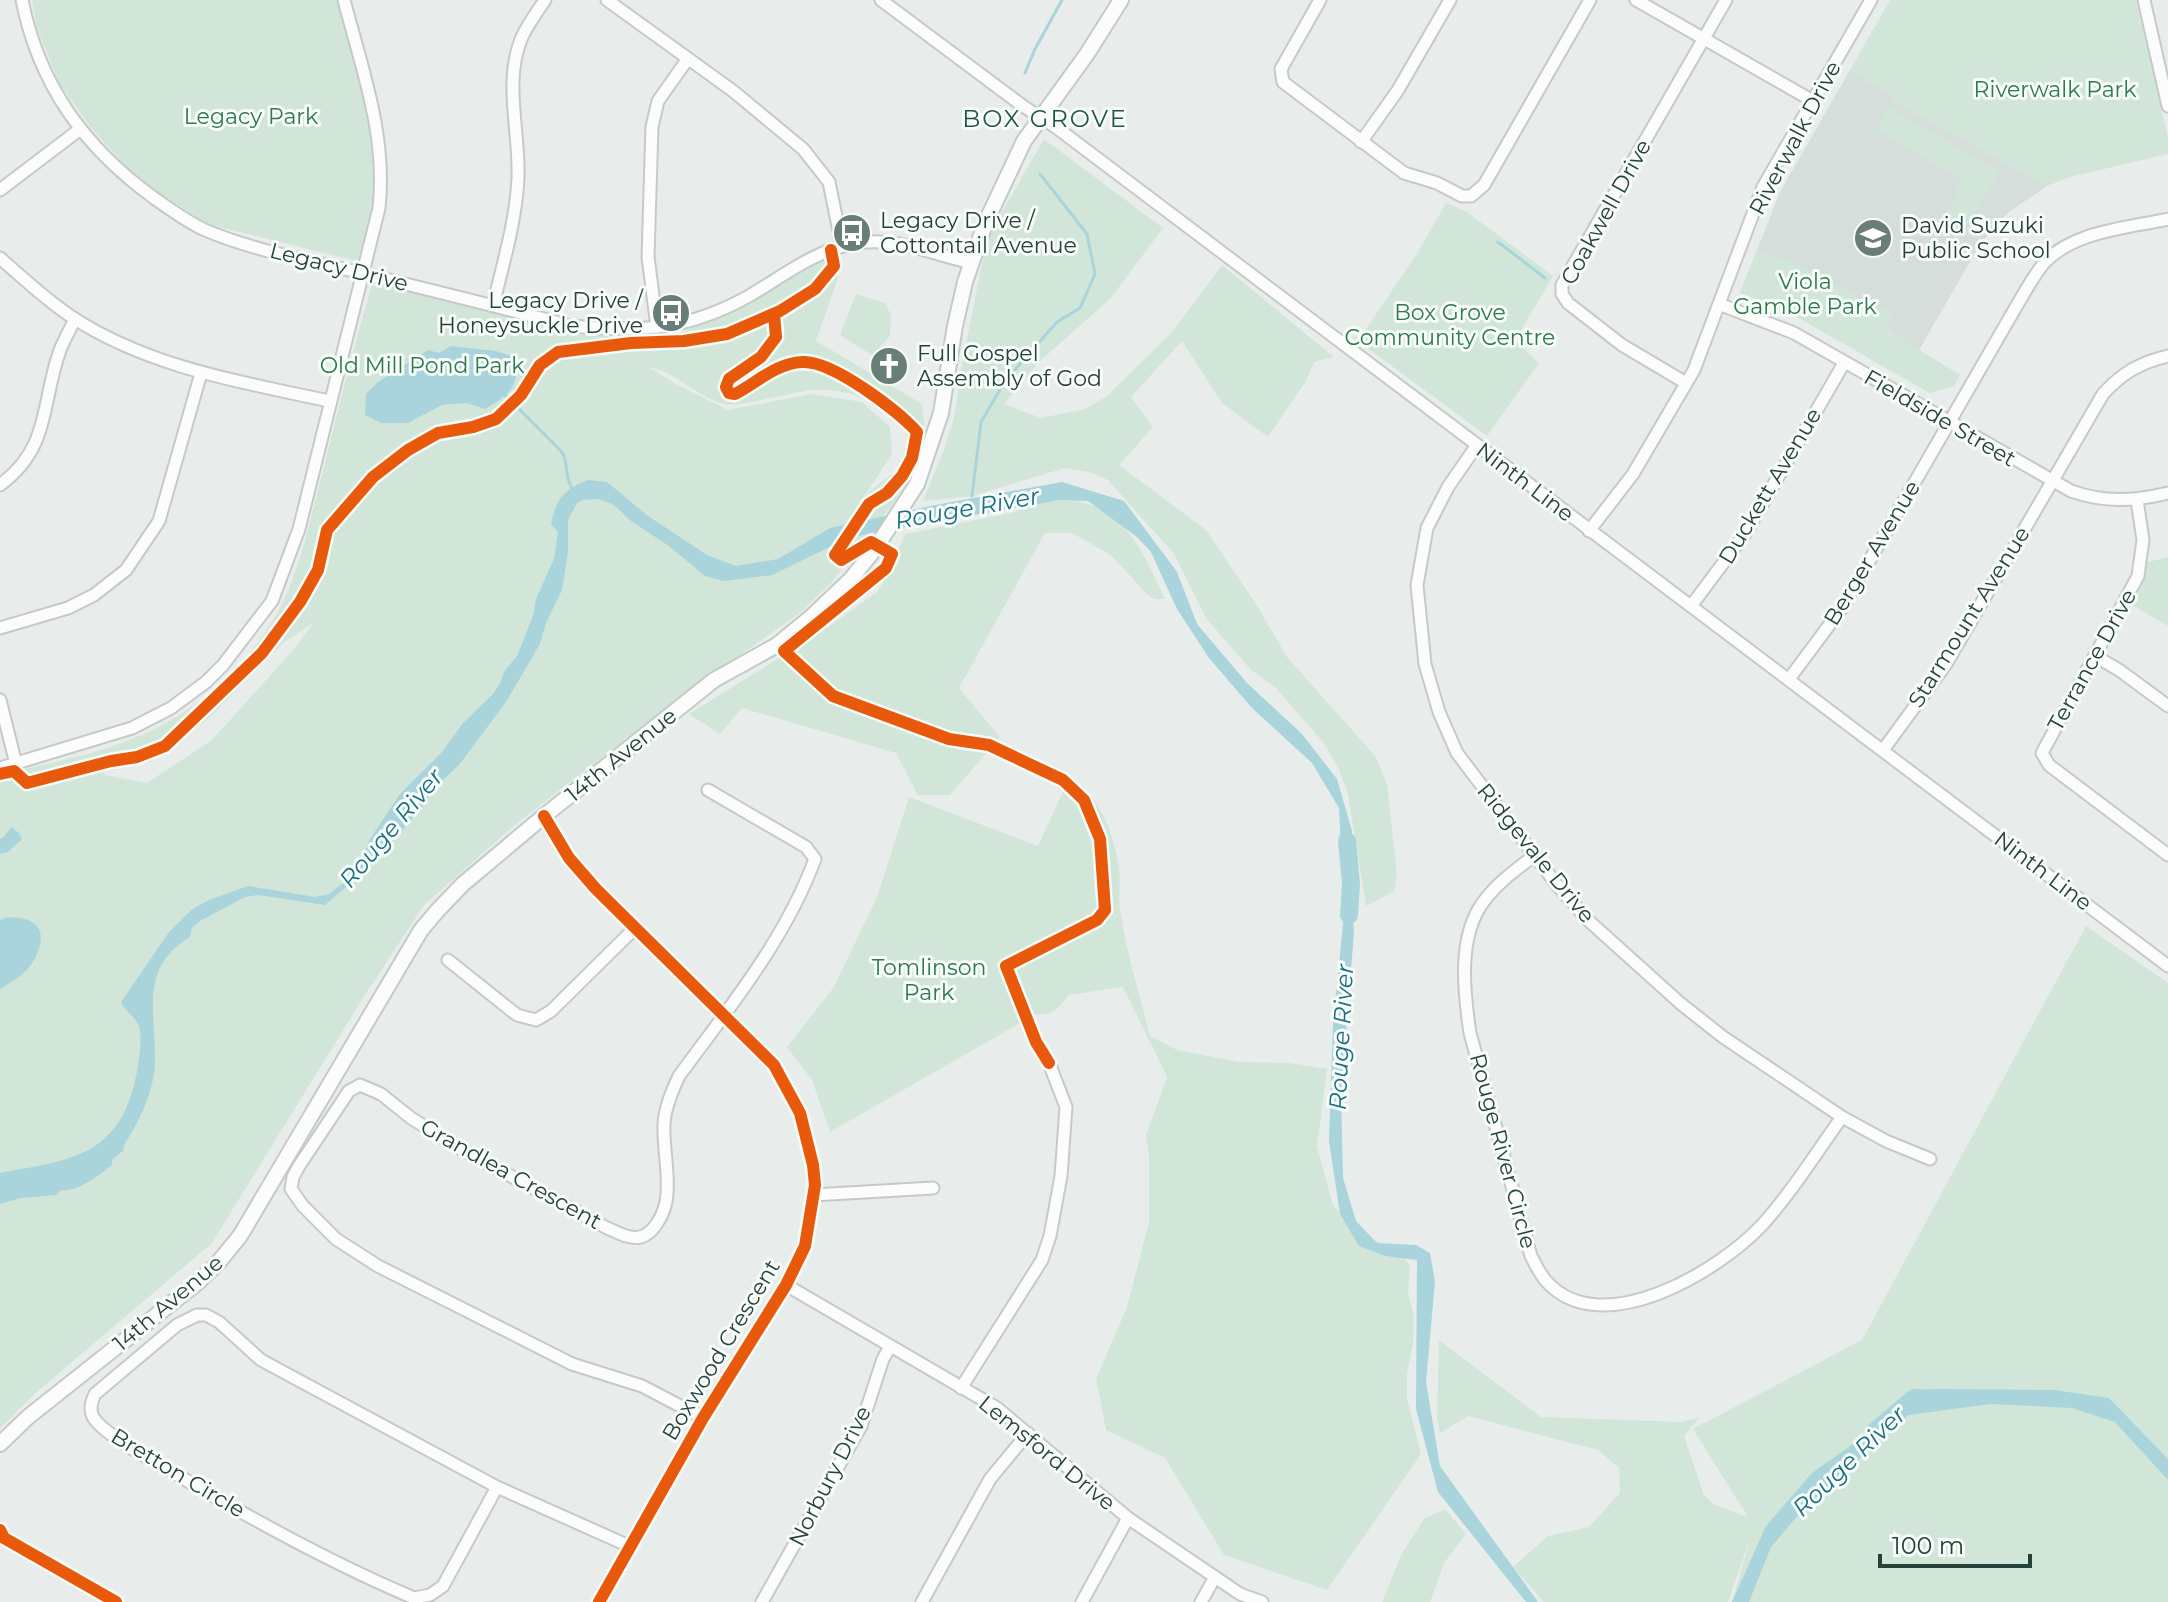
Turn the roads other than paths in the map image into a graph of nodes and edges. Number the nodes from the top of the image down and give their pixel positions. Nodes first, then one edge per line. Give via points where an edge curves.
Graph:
1 (22, 0) edge
2 (344, 0) edge
3 (545, 0) edge
4 (607, 0) edge
5 (881, 0) edge
6 (1121, 0) edge
7 (1320, 0) edge
8 (1450, 0) edge
9 (1590, 0) edge
10 (1636, 0) edge
11 (1726, 0) edge
12 (1871, 0) edge
13 (2144, 0) edge
14 (1704, 39) junction
15 (687, 60) junction
16 (2166, 90) edge
17 (1813, 101) junction
18 (2168, 106) edge
19 (1041, 117) junction
20 (79, 130) junction
21 (1361, 142) junction
22 (0, 190) edge
23 (2168, 219) edge
24 (842, 246) junction
25 (0, 258) edge
26 (945, 258) junction
27 (972, 263) junction
28 (363, 273) junction
29 (965, 282) junction
30 (1719, 304) junction
31 (493, 305) junction
32 (75, 319) junction
33 (657, 327) junction
34 (2168, 356) edge
35 (1844, 363) junction
36 (201, 373) junction
37 (1686, 383) junction
38 (329, 401) junction
39 (1949, 423) junction
40 (1477, 445) junction
41 (2051, 481) junction
42 (0, 485) edge
43 (2168, 493) edge
44 (2137, 500) junction
45 (1589, 531) junction
46 (1691, 606) junction
47 (0, 628) edge
48 (2095, 656) junction
49 (1789, 679) junction
50 (0, 700) edge
51 (2168, 706) edge
52 (1883, 750) junction
53 (16, 764) junction
54 (0, 768) edge
55 (708, 790) dead end
56 (544, 816) junction
57 (1535, 855) junction
58 (2168, 855) edge
59 (636, 927) junction
60 (448, 960) dead end
61 (2168, 966) edge
62 (724, 1015) junction
63 (1049, 1063) dead end
64 (1842, 1117) junction
65 (1930, 1159) dead end
66 (933, 1188) dead end
67 (813, 1195) junction
68 (786, 1285) junction
69 (890, 1347) junction
70 (961, 1388) junction
71 (703, 1418) junction
72 (1028, 1433) junction
73 (0, 1444) edge
74 (497, 1487) junction
75 (1128, 1518) junction
76 (1, 1535) edge
77 (629, 1546) junction
78 (1215, 1577) junction
79 (110, 1601) edge
80 (599, 1602) edge
81 (762, 1602) edge
82 (922, 1602) edge
83 (1082, 1602) edge
84 (1201, 1602) edge
85 (1262, 1602) edge

1 - 20 street, Legacy Drive via 38,55
2 - 28 street via 374,110 383,171
3 - 31 street via 517,54 518,176
4 - 15 street
5 - 19 street, Ninth Line
6 - 19 main road, 14th Avenue
7 - 21 street via 1280,76 1287,87
8 - 21 street
9 - 21 street via 1476,193 1462,196 1404,173
10 - 14 street
11 - 14 street, Coakwell Drive
12 - 17 street, Riverwalk Drive
13 - 16 street
14 - 17 street
14 - 37 street, Coakwell Drive via 1562,285 1568,303 1622,345
15 - 24 street via 778,127 818,166 829,182
15 - 33 street via 658,101 652,127 648,257
16 - 18 street
17 - 30 street, Riverwalk Drive via 1763,187
19 - 27 main road, 14th Avenue via 985,224
19 - 40 street, Ninth Line
20 - 22 street
20 - 28 street, Legacy Drive via 135,185 203,229
23 - 39 street, Berger Avenue via 2068,244 2044,263
24 - 26 street, Legacy Drive via 889,243
24 - 33 street, Legacy Drive via 807,259 720,310
25 - 32 street
26 - 27 street, Legacy Drive
26 - 29 street
27 - 29 main road, 14th Avenue
28 - 31 street, Legacy Drive
28 - 38 street
29 - 56 main road, 14th Avenue via 941,413 917,484 875,549 832,599 777,645 714,680
30 - 35 street, Fieldside Street via 1776,324
30 - 37 street, Riverwalk Drive
31 - 33 street, Legacy Drive via 571,326 620,331
32 - 36 street via 115,342
32 - 42 street via 59,353 39,437 22,467
34 - 41 street, Starmount Avenue via 2143,363 2111,386
35 - 39 street, Fieldside Street
35 - 46 street, Duckett Avenue via 1745,534
36 - 38 street
36 - 47 street via 159,521 126,570 68,608
37 - 45 street, Riverwalk Drive via 1633,474
38 - 53 street via 285,572 272,601 233,654 206,682 152,718
39 - 41 street, Fieldside Street
39 - 49 street, Berger Avenue via 1842,608
40 - 45 street, Ninth Line
40 - 57 street, Ridgevale Drive via 1427,528 1417,585 1421,636 1439,712 1457,753
41 - 44 street, Fieldside Street via 2087,497
41 - 52 street, Starmount Avenue via 1946,664
43 - 44 street, Fieldside Street
44 - 48 street, Terrance Drive via 2143,540 2138,576
45 - 46 street, Ninth Line
46 - 49 street, Ninth Line
48 - 51 street
48 - 58 street, Terrance Drive via 2042,753 2049,765
49 - 52 street, Ninth Line
50 - 53 street
52 - 61 street, Ninth Line
53 - 54 street
55 - 62 street via 806,847 815,859 771,947
56 - 59 street, Boxwood Crescent via 569,858
56 - 73 main road, 14th Avenue via 463,884 421,930 240,1236 217,1264
57 - 64 street, Ridgevale Drive via 1589,921 1680,1003
57 - 64 street, Rouge River Circle via 1498,885 1475,917 1467,950 1466,1003 1531,1256 1546,1282 1575,1301 1623,1305 1698,1274 1760,1227
59 - 60 street via 536,1020 517,1015
59 - 62 street, Boxwood Crescent
62 - 67 street, Boxwood Crescent via 774,1065 787,1087 813,1165
62 - 71 street, Grandlea Crescent via 673,1089 664,1127 667,1196 652,1230 641,1238 607,1228 505,1174 360,1085 349,1091 299,1166 291,1189 326,1230 378,1266 572,1364 642,1386
63 - 70 street via 1066,1107 1050,1236 1042,1260
64 - 65 street, Ridgevale Drive
66 - 67 street
67 - 68 street, Boxwood Crescent via 805,1246
68 - 69 street, Lemsford Drive
68 - 71 street, Boxwood Crescent
69 - 70 street, Lemsford Drive
69 - 81 street, Norbury Drive via 861,1426
70 - 72 street, Lemsford Drive
71 - 77 street, Boxwood Crescent
72 - 75 street, Lemsford Drive
72 - 82 street via 990,1479
74 - 74 street, Bretton Circle via 261,1360 206,1315 177,1325 95,1394 90,1404 101,1425 145,1456 302,1544 414,1598 443,1586
74 - 77 street, Bretton Circle
75 - 78 street, Lemsford Drive
75 - 83 street
76 - 79 street
77 - 80 street, Boxwood Crescent
78 - 84 street
78 - 85 street, Lemsford Drive

